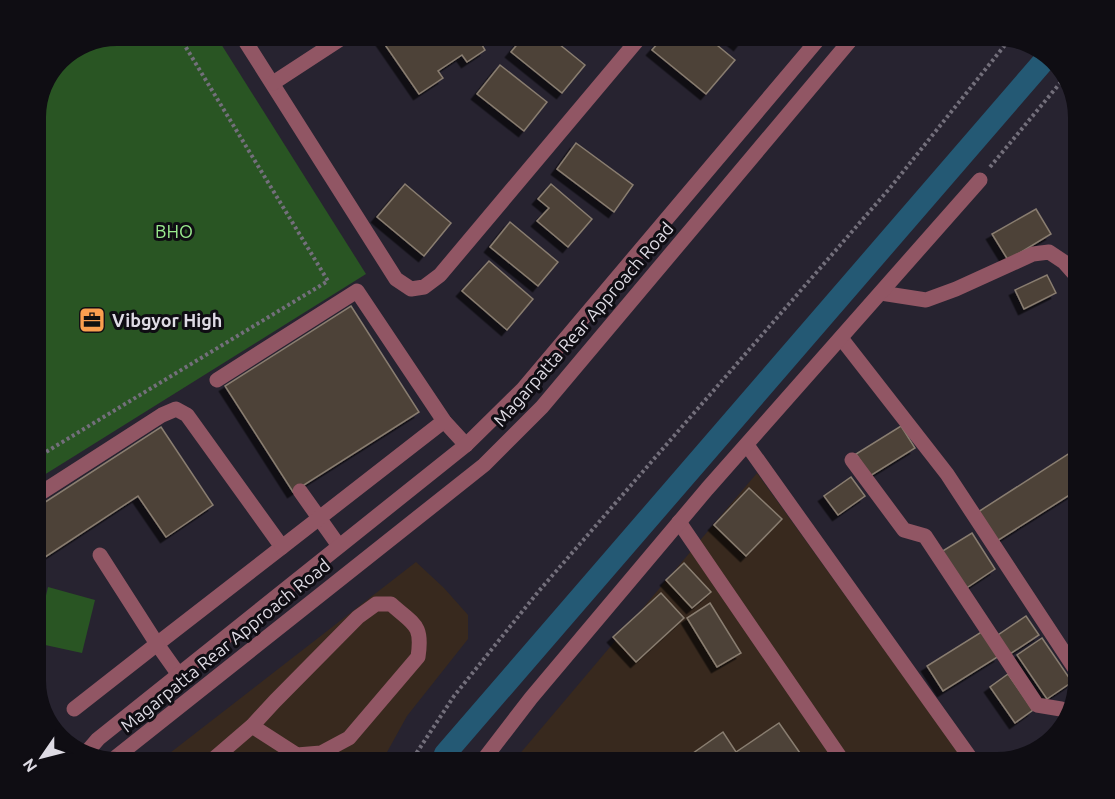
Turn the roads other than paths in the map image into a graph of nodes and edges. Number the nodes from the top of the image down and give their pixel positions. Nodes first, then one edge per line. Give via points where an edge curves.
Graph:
1 (248, 46) edge
2 (330, 46) edge
3 (633, 46) edge
4 (813, 46) edge
5 (846, 46) edge
6 (273, 84) junction
7 (980, 180) road end
8 (1068, 267) edge
9 (880, 293) junction
10 (841, 338) junction
11 (217, 380) dead end
12 (444, 421) junction
13 (466, 445) junction
14 (747, 445) junction
15 (852, 460) dead end
16 (47, 489) edge
17 (300, 491) dead end
18 (319, 518) junction
19 (679, 522) junction
20 (339, 546) junction
21 (282, 548) junction
22 (100, 555) dead end
23 (157, 644) junction
24 (1068, 658) edge
25 (179, 675) junction
26 (74, 709) dead end
27 (1062, 711) edge
28 (252, 726) junction
29 (91, 748) edge
30 (122, 752) edge
31 (222, 752) edge
32 (292, 752) edge
33 (323, 752) edge
34 (489, 752) edge
35 (836, 752) edge
36 (966, 752) edge

1 - 6 street
2 - 6 street
3 - 6 street via 440,275 424,287 411,289 396,279
4 - 13 street, Magarpatta Rear Approach Road via 523,389
5 - 30 street, Magarpatta Rear Approach Road via 542,407 483,465
7 - 9 street
8 - 9 street via 1049,252 1033,254 926,300
9 - 10 street
10 - 14 street
10 - 24 street via 947,474
11 - 12 street via 357,291
12 - 13 street
12 - 18 street
13 - 20 street, Magarpatta Rear Approach Road
14 - 19 street
14 - 36 street
15 - 27 street via 904,530 925,536 1037,705
16 - 21 street via 176,409 187,415
17 - 18 street
18 - 20 street
18 - 21 street
19 - 34 street
19 - 35 street
20 - 25 street, Magarpatta Rear Approach Road
21 - 23 street
22 - 23 street
23 - 25 street
23 - 26 street
25 - 29 street, Magarpatta Rear Approach Road
28 - 31 street
28 - 32 street
28 - 33 street via 358,617 376,604 391,604 418,628 418,657 349,738

